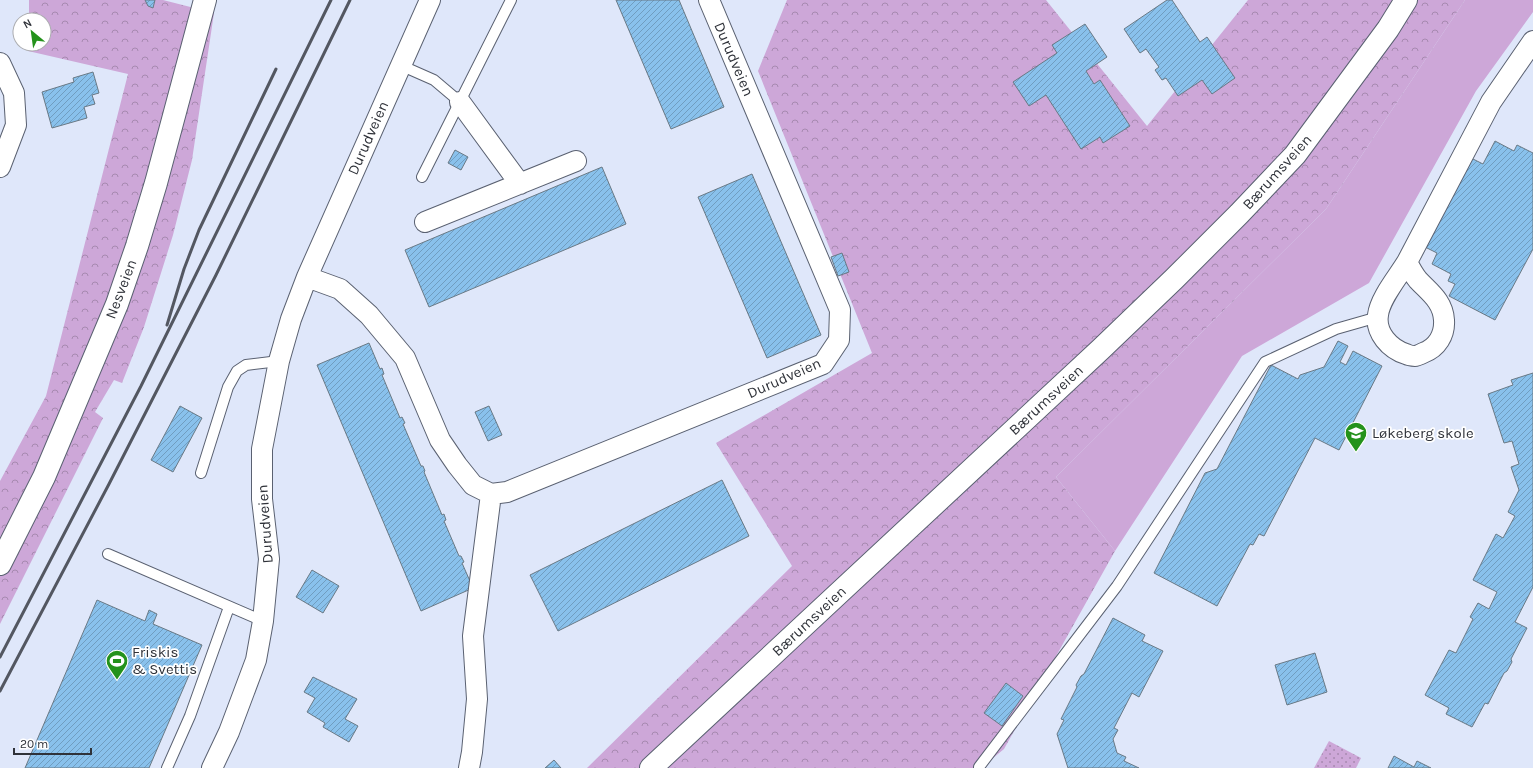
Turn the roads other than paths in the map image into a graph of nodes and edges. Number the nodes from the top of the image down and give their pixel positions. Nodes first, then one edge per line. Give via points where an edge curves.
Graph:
1 (205, 0) edge
2 (430, 0) edge
3 (511, 0) edge
4 (709, 0) edge
5 (1406, 0) edge
6 (1533, 41) edge
7 (0, 63) edge
8 (400, 65) junction
9 (460, 102) junction
10 (576, 161) dead end
11 (0, 167) edge
12 (422, 177) dead end
13 (520, 184) junction
14 (425, 222) dead end
15 (1407, 262) junction
16 (307, 277) junction
17 (1378, 317) junction
18 (279, 361) junction
19 (201, 473) dead end
20 (491, 494) junction
21 (108, 554) dead end
22 (0, 564) edge
23 (229, 606) junction
24 (263, 621) junction
25 (979, 767) dead end
26 (167, 768) edge
27 (212, 768) edge
28 (469, 768) edge
29 (652, 768) edge

1 - 22 main road, Nesveien via 156,184 138,246 117,304 44,477
2 - 8 street, Durudveien
3 - 9 lane
4 - 20 street, Durudveien via 840,310 839,340 823,364 507,492
5 - 29 main road, Bærumsveien via 1384,35 1295,155 1234,220 1095,354
6 - 15 street via 1491,102
7 - 11 street via 14,94 16,125
8 - 9 lane via 434,80
8 - 16 street, Durudveien
9 - 12 lane
9 - 13 street
10 - 13 street
13 - 14 street
15 - 17 street via 1381,305
15 - 17 street via 1415,277 1439,303 1444,318 1443,332 1438,344 1429,351 1415,356 1401,352 1390,346 1381,333
16 - 18 street, Durudveien
16 - 20 street via 340,289 378,325 405,358 440,440 473,485
17 - 25 lane via 1336,329 1265,362 1117,586
18 - 19 lane via 246,365 237,371 228,387
18 - 24 street, Durudveien via 262,449 262,499 269,559
20 - 28 street via 473,636 477,699
21 - 23 lane
23 - 24 lane
23 - 26 lane via 190,716
24 - 27 street, Durudveien via 256,660 229,732

